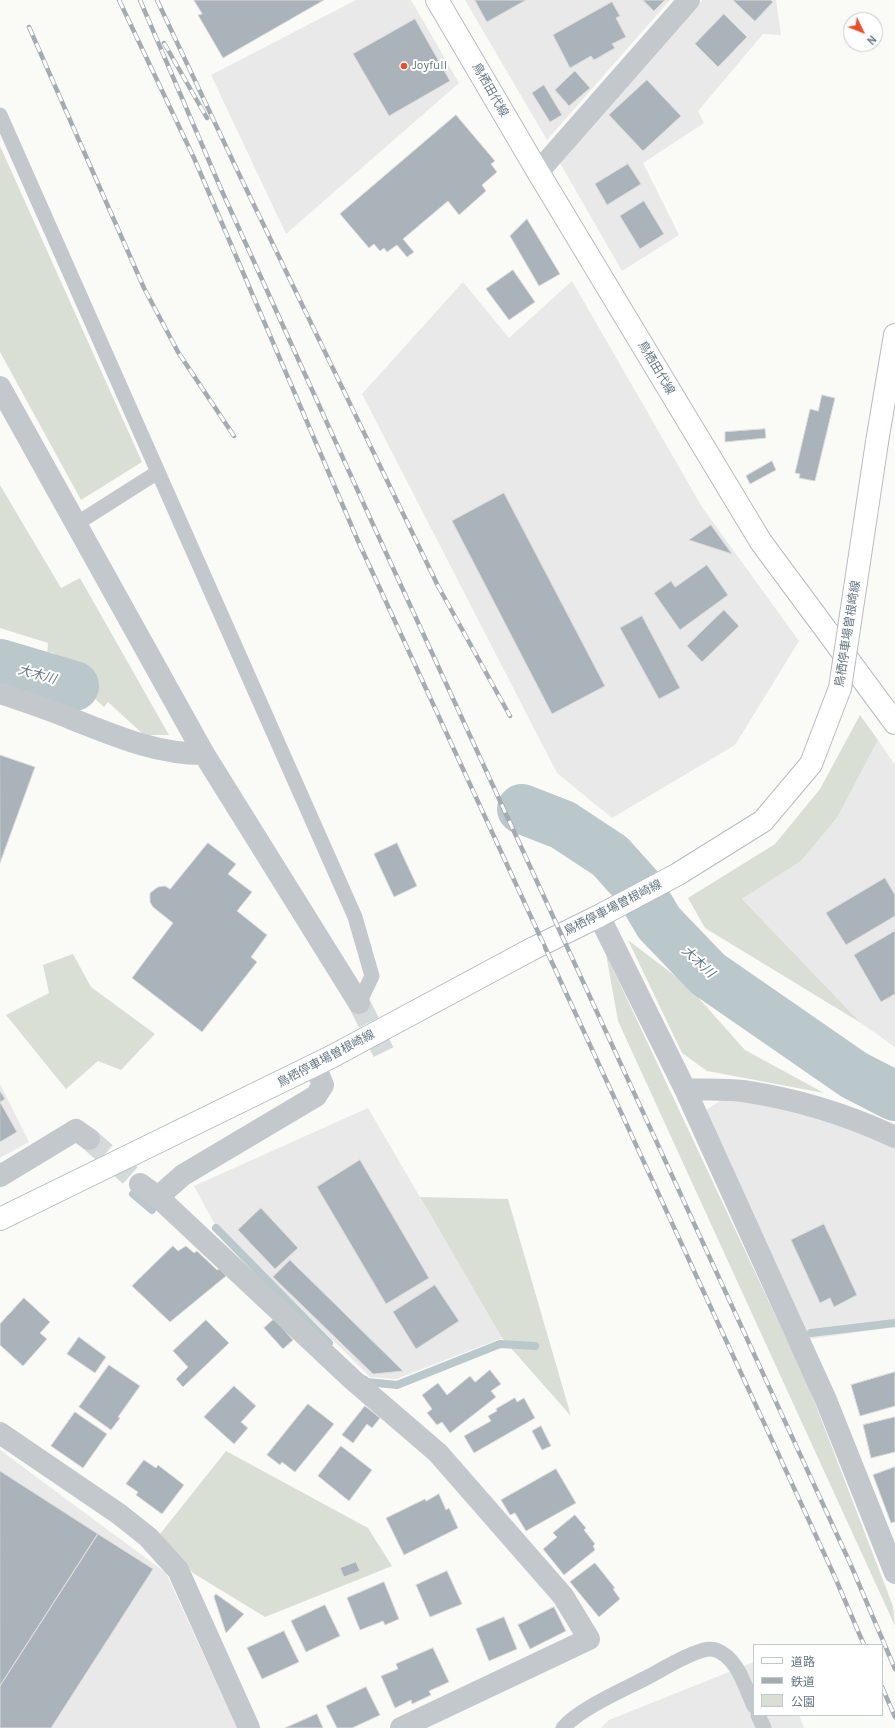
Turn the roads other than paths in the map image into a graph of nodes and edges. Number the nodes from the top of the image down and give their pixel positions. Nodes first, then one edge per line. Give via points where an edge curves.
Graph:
1 (437, 0) edge
2 (689, 0) edge
3 (0, 115) edge
4 (538, 172) junction
5 (895, 335) edge
6 (0, 387) edge
7 (158, 472) junction
8 (76, 524) junction
9 (0, 693) edge
10 (895, 723) edge
11 (204, 754) junction
12 (599, 916) junction
13 (359, 1003) joint
14 (323, 1061) junction
15 (685, 1089) junction
16 (895, 1137) edge
17 (89, 1139) tunnel mouth
18 (0, 1176) edge
19 (140, 1184) tunnel mouth
20 (158, 1197) junction
21 (0, 1220) edge
22 (0, 1434) edge
23 (895, 1573) edge
24 (753, 1704) edge
25 (758, 1716) edge
26 (249, 1728) edge
27 (401, 1728) edge
28 (563, 1728) edge
29 (764, 1728) edge

1 - 4 main road, 鳥栖田代線
2 - 4 street
3 - 7 lane
4 - 10 main road, 鳥栖田代線 via 761,542
5 - 12 main road, 鳥栖停車場曽根崎線, bridge via 840,688 811,764 764,821 678,874
6 - 8 street
7 - 8 lane
7 - 13 lane via 355,917 372,976
8 - 11 street
9 - 11 street via 135,744 182,754
11 - 13 street
12 - 14 main road, 鳥栖停車場曽根崎線, bridge
12 - 15 street
14 - 20 street via 323,1085 316,1096 183,1174
14 - 21 main road, 鳥栖停車場曽根崎線
15 - 16 street via 742,1091 790,1099 858,1120
15 - 23 street via 826,1400
17 - 18 street via 76,1130
19 - 20 street
20 - 27 street via 347,1374 438,1453 563,1596 589,1639
22 - 26 street via 119,1514 148,1537 178,1570
24 - 28 lane via 736,1668 726,1655 714,1650 704,1650 586,1710
25 - 29 lane

